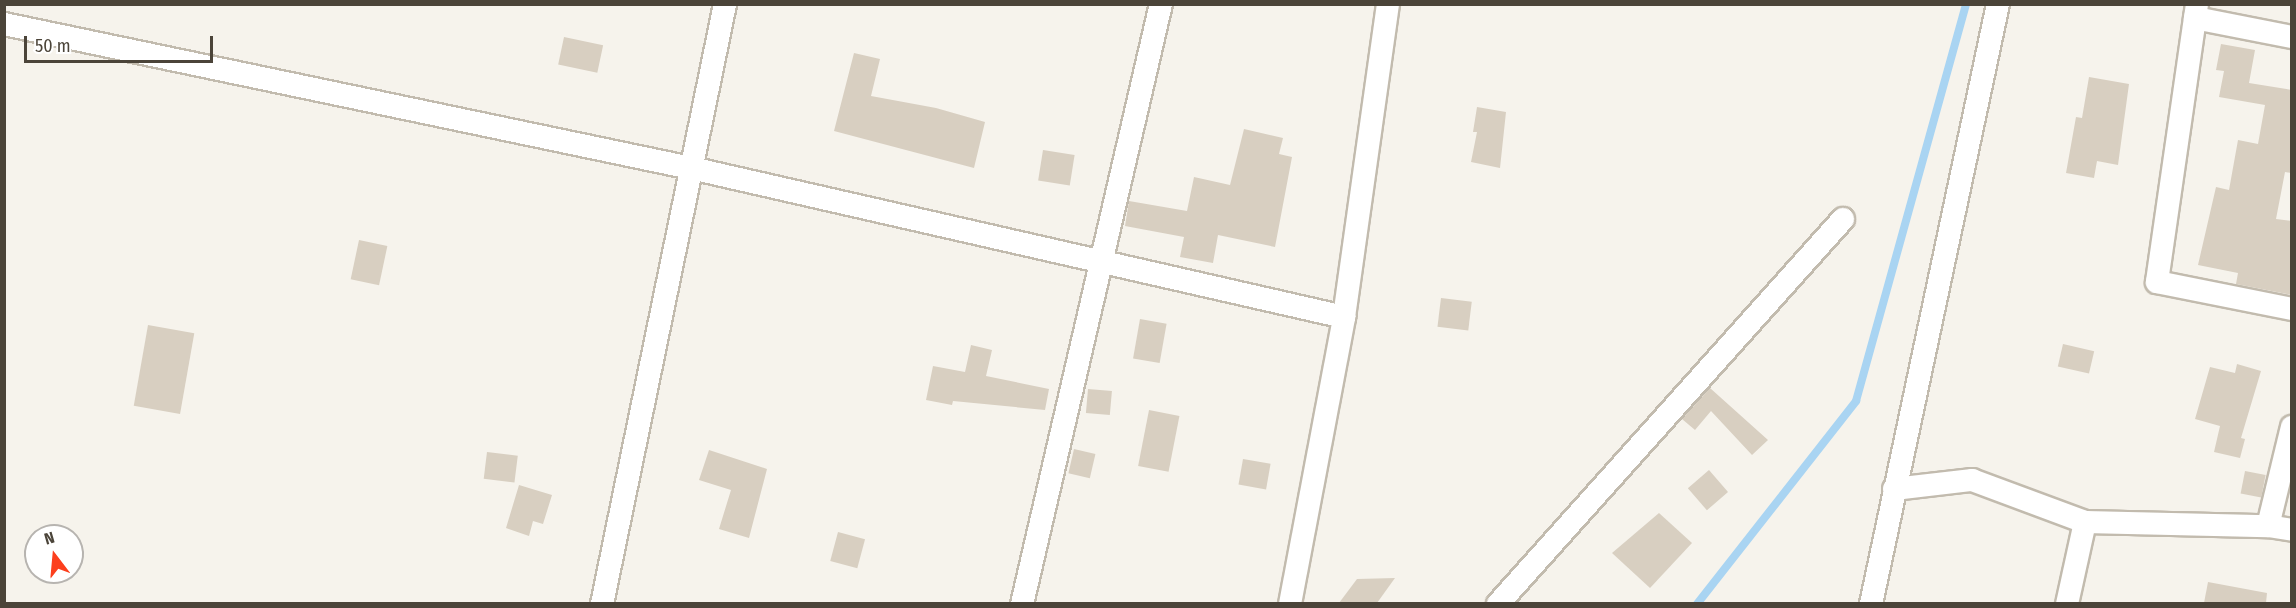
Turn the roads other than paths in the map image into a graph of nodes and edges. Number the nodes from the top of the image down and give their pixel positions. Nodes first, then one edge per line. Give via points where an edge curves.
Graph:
1 (725, 4) edge
2 (1161, 4) edge
3 (1388, 4) edge
4 (1998, 4) edge
5 (2196, 11) edge
6 (4, 24) edge
7 (2292, 37) edge
8 (691, 168) junction
9 (1843, 219) dead end
10 (1101, 261) junction
11 (2292, 309) edge
12 (1344, 317) junction
13 (2292, 428) edge
14 (1894, 489) junction
15 (2085, 522) junction
16 (2268, 526) junction
17 (2292, 530) edge
18 (602, 603) edge
19 (1022, 603) edge
20 (1290, 603) edge
21 (1498, 603) edge
22 (1871, 603) edge
23 (2067, 603) edge

1 - 8 street
2 - 10 street
3 - 12 street
4 - 14 street
5 - 7 street
5 - 11 street via 2157,282
6 - 8 street
8 - 10 street
8 - 18 street
9 - 21 street
10 - 12 street
10 - 19 street
12 - 20 street
13 - 16 street
14 - 15 street via 1972,480
14 - 22 street
15 - 16 street
15 - 23 street
16 - 17 street

